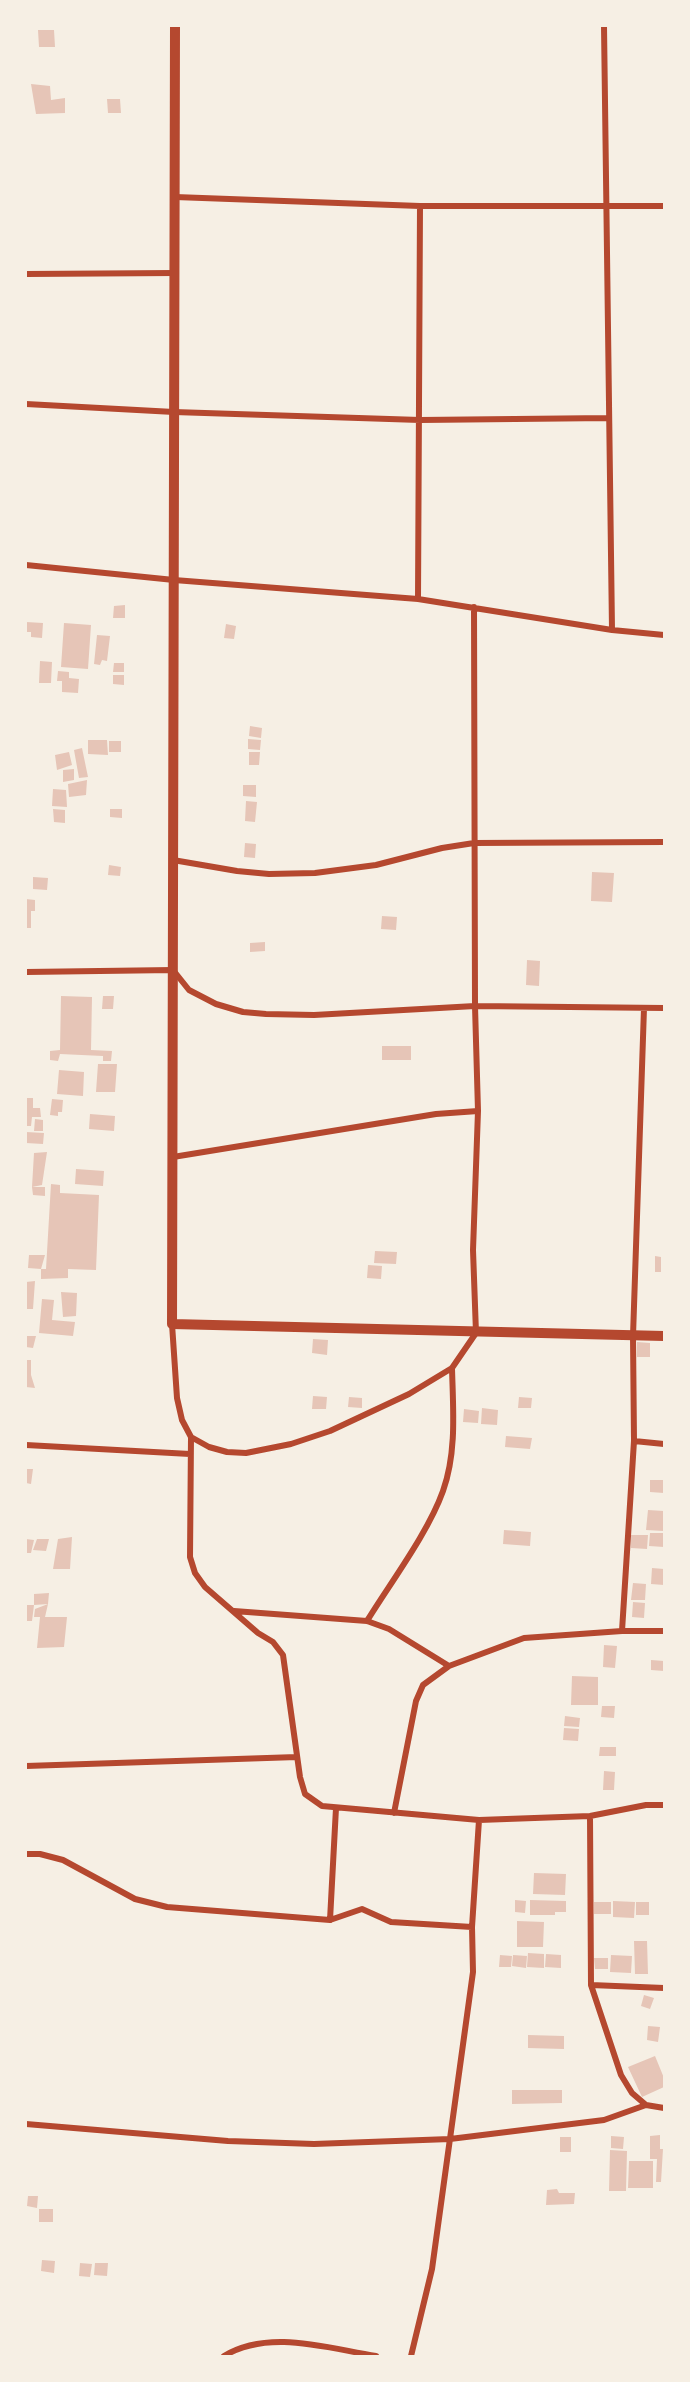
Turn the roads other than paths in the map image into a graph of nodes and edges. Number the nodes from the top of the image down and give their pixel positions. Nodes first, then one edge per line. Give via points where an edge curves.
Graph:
1 (175, 26) edge
2 (604, 26) edge
3 (175, 197) junction
4 (420, 206) junction
5 (664, 206) edge
6 (606, 207) junction
7 (175, 273) junction
8 (26, 274) edge
9 (26, 404) edge
10 (174, 412) junction
11 (609, 418) junction
12 (420, 420) junction
13 (26, 565) edge
14 (174, 580) junction
15 (417, 598) junction
16 (474, 606) junction
17 (612, 630) junction
18 (664, 635) edge
19 (664, 842) edge
20 (474, 843) junction
21 (173, 860) junction
22 (173, 970) junction
23 (26, 972) edge
24 (475, 1006) junction
25 (644, 1008) junction
26 (664, 1008) edge
27 (478, 1111) junction
28 (173, 1157) junction
29 (172, 1324) junction
30 (476, 1333) junction
31 (633, 1336) junction
32 (664, 1336) edge
33 (452, 1368) junction
34 (191, 1437) junction
35 (634, 1441) junction
36 (664, 1444) edge
37 (26, 1445) edge
38 (190, 1454) junction
39 (233, 1611) junction
40 (367, 1621) junction
41 (622, 1630) junction
42 (664, 1631) edge
43 (449, 1666) junction
44 (297, 1757) junction
45 (26, 1766) edge
46 (664, 1805) edge
47 (336, 1808) junction
48 (394, 1813) junction
49 (590, 1816) junction
50 (479, 1820) junction
51 (26, 1854) edge
52 (330, 1920) junction
53 (472, 1927) junction
54 (591, 1985) junction
55 (664, 1988) edge
56 (646, 2105) junction
57 (664, 2108) edge
58 (26, 2124) edge
59 (450, 2139) junction
60 (224, 2356) edge
61 (376, 2356) edge
62 (411, 2356) edge

1 - 3 street
2 - 6 street
3 - 4 street
3 - 7 street
4 - 6 street
4 - 12 street
5 - 6 street
6 - 11 street
7 - 8 street
7 - 10 street
9 - 10 street
10 - 12 street
10 - 14 street
11 - 12 street
11 - 17 street
12 - 15 street
13 - 14 street
14 - 15 street
14 - 21 street
15 - 16 street
16 - 17 street
16 - 20 street
17 - 18 street
19 - 20 street
20 - 21 street via 376,865 315,873 248,872
20 - 24 street
21 - 22 street
22 - 23 street
22 - 24 street via 189,990 243,1012 314,1015
22 - 28 street
24 - 25 street
24 - 27 street
25 - 26 street
25 - 31 street
27 - 28 street via 436,1114
27 - 30 street via 473,1250
28 - 29 street
29 - 30 street
29 - 34 street via 177,1398
30 - 31 street
30 - 33 street
31 - 32 street
31 - 35 street
33 - 34 street via 409,1394 330,1431 291,1444 227,1452
33 - 40 street via 454,1419 443,1491
34 - 38 street
35 - 36 street
35 - 41 street
37 - 38 street
38 - 39 street via 190,1557 205,1587
39 - 40 street
39 - 44 street via 283,1654
40 - 43 street via 389,1629
41 - 42 street
41 - 43 street via 524,1638
43 - 48 street via 423,1685 416,1701
44 - 45 street
44 - 47 street via 305,1794 322,1806
46 - 49 street
47 - 48 street
47 - 52 street
48 - 50 street
49 - 50 street
49 - 54 street
50 - 53 street
51 - 52 street via 63,1860 135,1899 167,1906
52 - 53 street via 362,1909 391,1922
53 - 59 street via 473,1972
54 - 55 street
54 - 56 street via 621,2075 632,2093
56 - 57 street
56 - 59 street via 604,2120
58 - 59 street via 314,2144
59 - 62 street via 432,2269
60 - 61 street via 238,2348 269,2341

